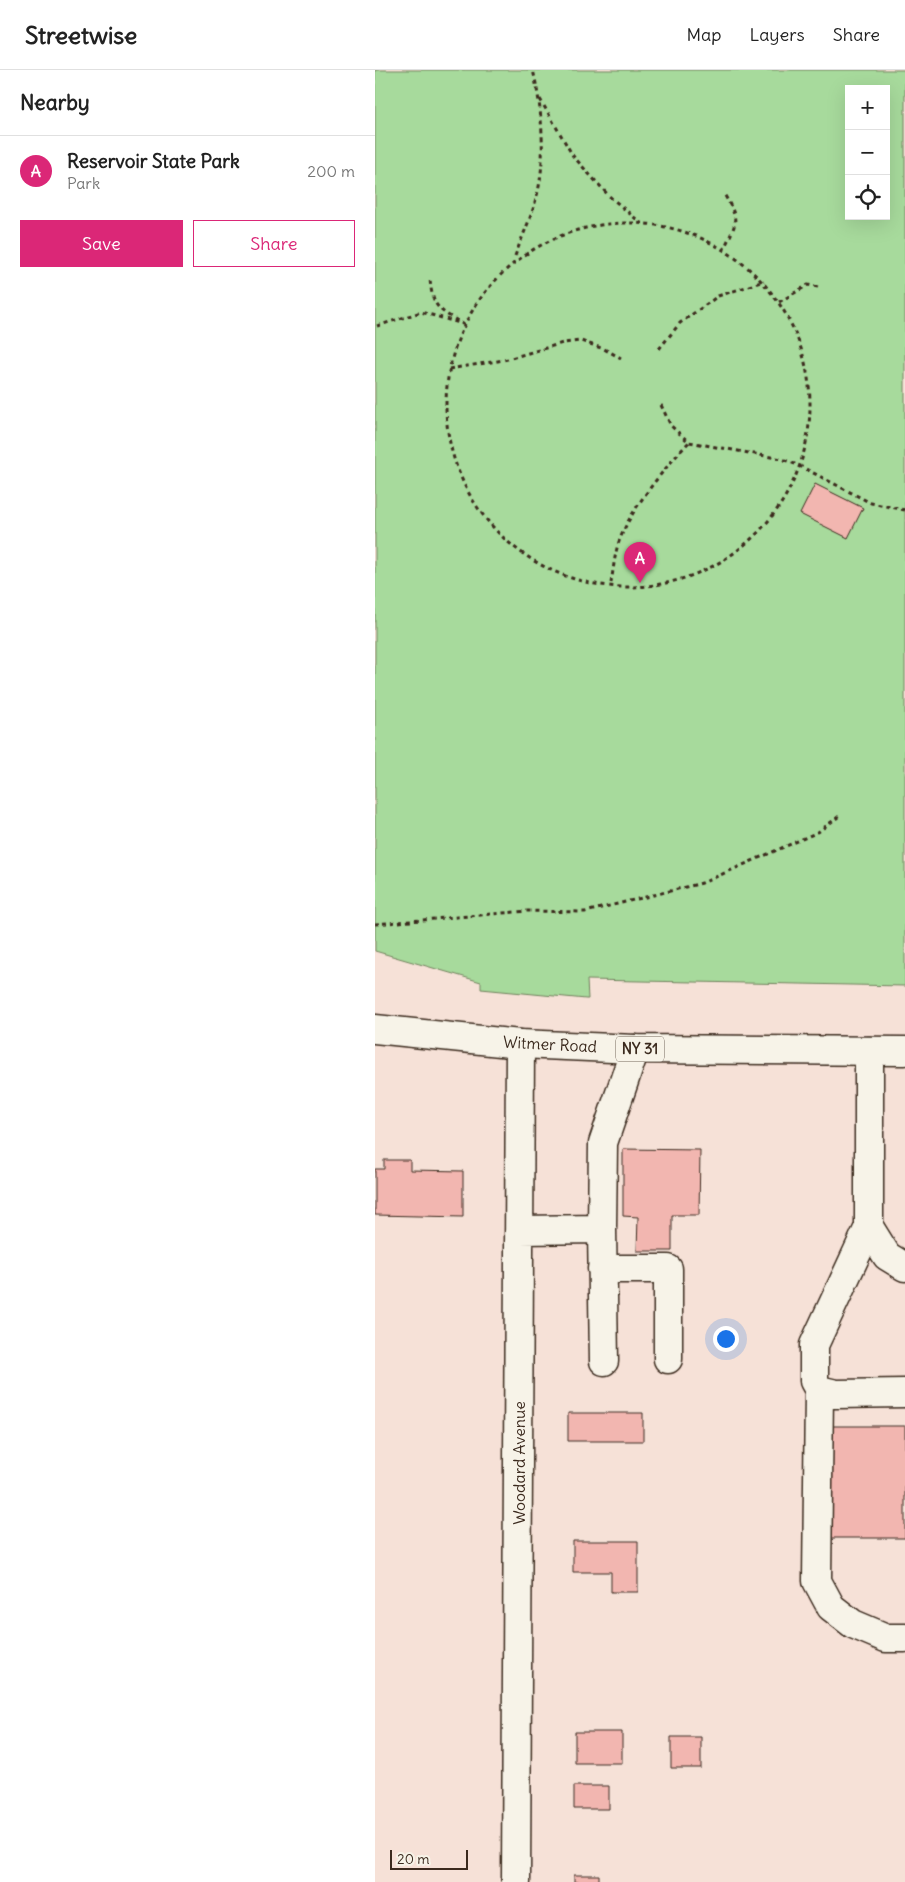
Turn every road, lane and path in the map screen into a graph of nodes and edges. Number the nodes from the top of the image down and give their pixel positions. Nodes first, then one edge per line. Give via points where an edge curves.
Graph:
1 (533, 70) edge
2 (540, 98) junction
3 (724, 194) dead end
4 (642, 224) junction
5 (723, 252) junction
6 (515, 257) junction
7 (430, 278) dead end
8 (764, 281) junction
9 (818, 286) dead end
10 (779, 302) junction
11 (463, 324) junction
12 (377, 326) dead end
13 (659, 350) dead end
14 (621, 358) dead end
15 (449, 369) junction
16 (661, 405) dead end
17 (689, 442) junction
18 (800, 466) junction
19 (781, 510) dead end
20 (905, 510) edge
21 (777, 519) dead end
22 (611, 583) junction
23 (842, 814) dead end
24 (375, 924) edge
25 (375, 1029) edge
26 (520, 1044) junction
27 (635, 1049) junction
28 (869, 1051) junction
29 (905, 1051) edge
30 (869, 1227) junction
31 (602, 1229) junction
32 (520, 1230) junction
33 (905, 1267) edge
34 (602, 1269) junction
35 (668, 1359) dead end
36 (604, 1360) dead end
37 (819, 1390) junction
38 (905, 1393) edge
39 (905, 1638) edge
40 (516, 1882) edge

1 - 2 path
2 - 4 path via 573,156 609,196
2 - 6 path via 542,159 537,198
3 - 5 path via 736,214 736,224
4 - 5 path via 686,231
4 - 6 path via 611,225 565,234
5 - 8 path
6 - 11 path
7 - 11 path via 431,295 441,310
8 - 10 path
8 - 13 path via 718,296 680,322
9 - 10 path via 808,285
10 - 18 path via 800,336 809,376 812,414
11 - 12 path via 421,312
11 - 15 path via 455,337
14 - 15 path via 581,341 504,360
15 - 22 path via 447,427 456,472 483,520 528,560 575,578
16 - 17 path via 671,426
17 - 18 path via 782,459
17 - 22 path via 660,473 632,516 617,547
18 - 19 path
18 - 20 path via 871,503
21 - 22 path via 738,549 697,570 657,582
23 - 24 path via 818,832 702,883 585,912 527,911
25 - 26 main road, Witmer Road / NY 31
26 - 27 main road, Witmer Road / NY 31
26 - 32 main road, Woodard Avenue
27 - 28 main road, Witmer Road / NY 31
27 - 31 main road via 603,1143
28 - 29 main road, Witmer Road / NY 31
28 - 30 main road
30 - 33 main road via 887,1256
30 - 37 main road via 814,1345 814,1381
31 - 32 main road
31 - 34 main road
32 - 40 main road, Woodard Avenue
34 - 35 main road via 668,1269
34 - 36 main road
37 - 38 main road via 836,1394
37 - 39 main road via 817,1581 831,1607 853,1624 886,1638

